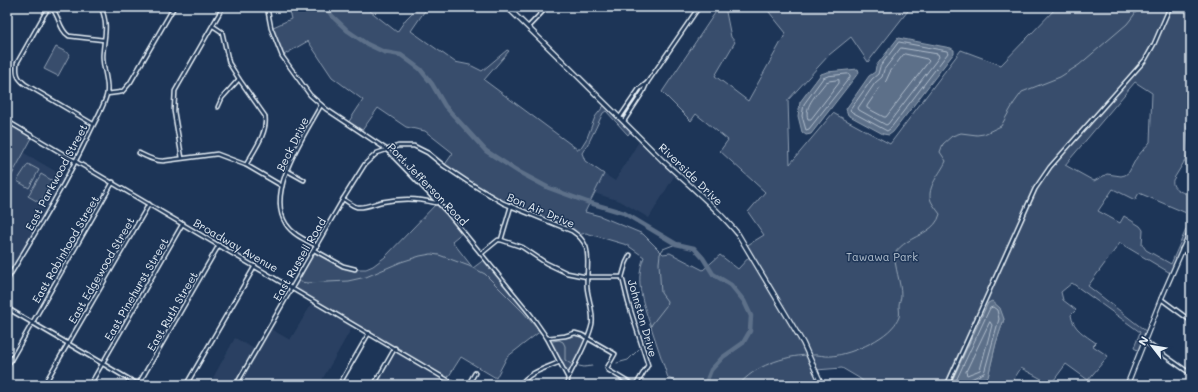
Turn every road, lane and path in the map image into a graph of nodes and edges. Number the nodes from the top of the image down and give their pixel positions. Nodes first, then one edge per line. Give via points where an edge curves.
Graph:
1 (103, 7) edge
2 (174, 7) edge
3 (223, 7) edge
4 (267, 7) edge
5 (507, 7) edge
6 (547, 7) edge
7 (699, 7) edge
8 (1170, 7) edge
9 (52, 8) edge
10 (213, 26) junction
11 (528, 27) junction
12 (104, 40) junction
13 (239, 79) junction
14 (647, 83) junction
15 (107, 94) junction
16 (321, 105) junction
17 (218, 107) dead end
18 (620, 117) junction
19 (7, 121) edge
20 (624, 121) junction
21 (93, 124) junction
22 (386, 149) junction
23 (139, 153) dead end
24 (182, 158) junction
25 (76, 161) junction
26 (246, 165) junction
27 (286, 170) junction
28 (304, 180) dead end
29 (113, 182) junction
30 (282, 186) junction
31 (343, 199) junction
32 (437, 203) junction
33 (149, 204) junction
34 (511, 206) junction
35 (183, 223) junction
36 (1191, 230) edge
37 (501, 240) junction
38 (219, 245) junction
39 (316, 246) junction
40 (1182, 249) junction
41 (314, 250) junction
42 (482, 254) junction
43 (630, 255) dead end
44 (1191, 256) edge
45 (255, 266) junction
46 (355, 270) dead end
47 (587, 277) junction
48 (622, 277) junction
49 (7, 280) edge
50 (292, 287) junction
51 (1160, 299) junction
52 (7, 308) edge
53 (1191, 321) edge
54 (32, 324) junction
55 (369, 333) junction
56 (588, 337) junction
57 (547, 338) junction
58 (1144, 340) junction
59 (68, 344) junction
60 (395, 348) junction
61 (560, 362) junction
62 (103, 363) junction
63 (7, 367) edge
64 (475, 374) dead end
65 (1191, 374) edge
66 (568, 378) junction
67 (44, 385) edge
68 (90, 385) edge
69 (138, 385) edge
70 (186, 385) edge
71 (236, 385) edge
72 (338, 385) edge
73 (374, 385) edge
74 (456, 385) edge
75 (468, 385) edge
76 (520, 385) edge
77 (567, 385) edge
78 (633, 385) edge
79 (636, 385) edge
80 (822, 385) edge
81 (948, 385) edge
82 (1127, 385) edge

1 - 12 street via 106,33
2 - 15 street via 130,83 122,92
3 - 10 street
4 - 16 street, Port Jefferson Road via 271,28 282,56 310,95
5 - 11 main road, Riverside Drive
6 - 11 street
7 - 14 street
8 - 81 street via 1145,60 1050,167 1035,189
9 - 12 street via 65,34
9 - 21 street via 44,15 18,60 18,77 25,84
10 - 13 street via 222,32 229,63
10 - 24 street via 175,91 174,111
11 - 18 main road, Riverside Drive
12 - 15 street via 102,56 108,84
13 - 17 street via 222,98
13 - 26 street via 265,116 266,123 264,133
14 - 18 street via 639,89
14 - 20 street via 644,92
15 - 21 street, East Parkwood Street
16 - 22 street, Port Jefferson Road
16 - 27 street, Beck Drive
18 - 20 main road, Riverside Drive
19 - 25 street, Broadway Avenue
20 - 80 main road, Riverside Drive via 728,221 738,234 803,342
21 - 25 street, East Parkwood Street
22 - 31 street, East Russell Road via 365,164
22 - 32 street, Port Jefferson Road
22 - 34 street, Bon Air Drive via 406,145 421,149 468,182
23 - 24 street via 157,161
24 - 26 street via 217,154
25 - 29 street, Broadway Avenue
25 - 49 street, East Parkwood Street
26 - 30 street
27 - 28 street
27 - 30 street, Beck Drive
29 - 33 street, Broadway Avenue
29 - 54 street, East Robinhood Street
30 - 39 street, Beck Drive via 281,213 286,224 297,235
31 - 32 street via 355,206 363,207 403,199 422,199
31 - 39 street, East Russell Road
32 - 42 street, Port Jefferson Road
33 - 35 street, Broadway Avenue
33 - 59 street, East Edgewood Street
34 - 37 street
34 - 47 street, Bon Air Drive via 578,235 586,246
35 - 38 street, Broadway Avenue
35 - 62 street, East Pinehurst Street
36 - 40 main road
37 - 42 street
37 - 47 street via 522,247 567,273
38 - 45 street, Broadway Avenue
38 - 69 street, East Ruth Street
39 - 41 street, East Russell Road
40 - 44 street
40 - 51 main road
41 - 46 street
41 - 50 street, East Russell Road
42 - 57 street, Port Jefferson Road
43 - 48 street, Johnston Drive
45 - 50 street, Broadway Avenue
45 - 70 street
47 - 48 street
47 - 56 street, Bon Air Drive via 592,322
48 - 79 street, Johnston Drive via 648,362
50 - 55 street, Broadway Avenue
50 - 71 street, East Russell Road
51 - 53 street
51 - 58 main road
52 - 54 street
54 - 59 street
54 - 63 street, East Robinhood Street
55 - 60 street, Broadway Avenue
55 - 72 street
56 - 57 street via 575,333
56 - 66 street, Bon Air Drive
56 - 78 street via 615,354 608,370
57 - 61 street, Port Jefferson Road
58 - 65 street
58 - 82 main road
59 - 62 street
59 - 67 street, East Edgewood Street
60 - 73 street
60 - 74 street, Broadway Avenue
61 - 66 street, Port Jefferson Road
61 - 76 street via 539,370
62 - 68 street, East Pinehurst Street
62 - 69 street
64 - 75 street
66 - 77 street

